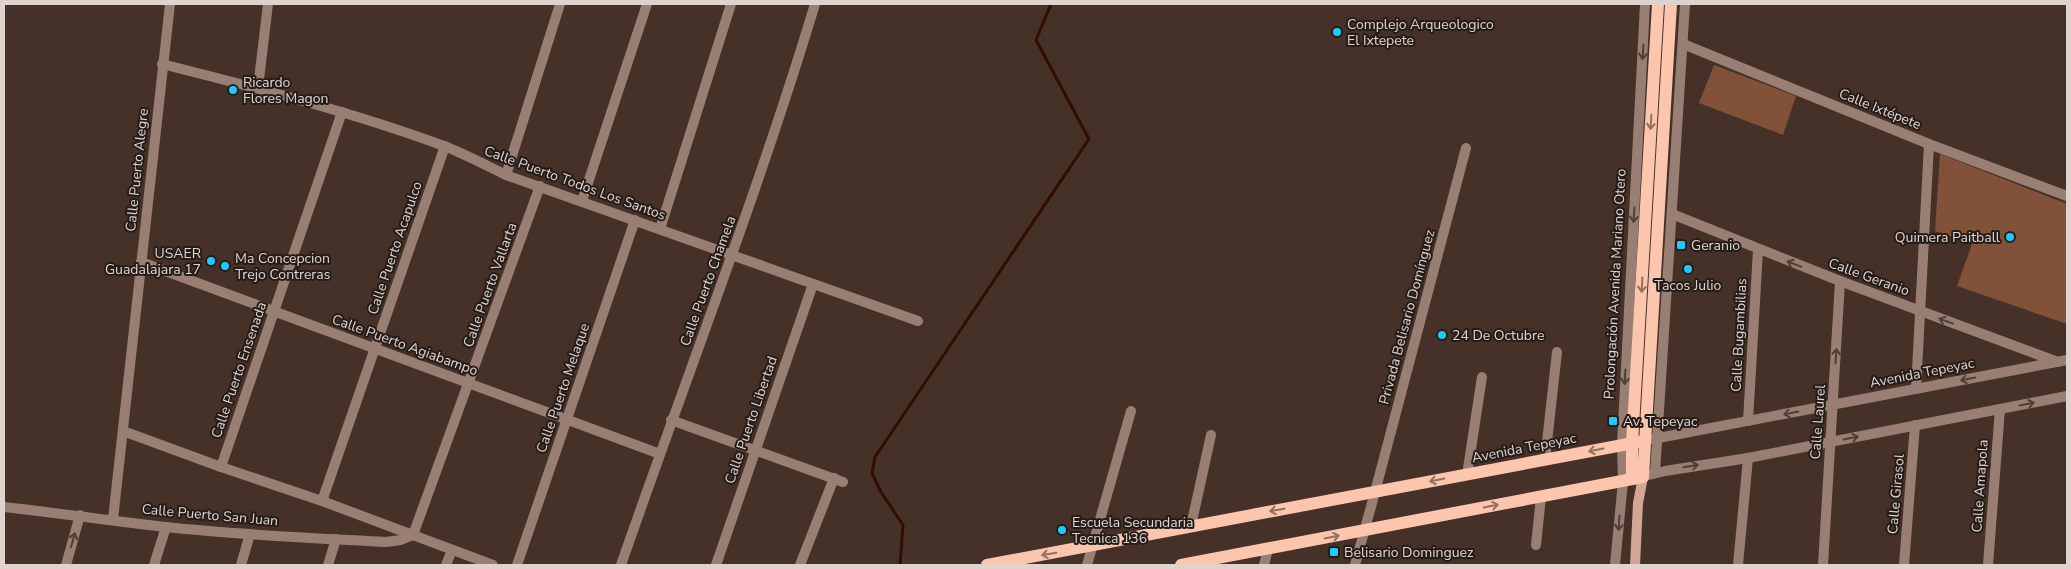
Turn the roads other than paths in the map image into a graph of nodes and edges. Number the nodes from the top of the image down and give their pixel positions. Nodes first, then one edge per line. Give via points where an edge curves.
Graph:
1 (170, 4) edge
2 (268, 4) edge
3 (560, 4) edge
4 (647, 4) edge
5 (731, 4) edge
6 (815, 4) edge
7 (1645, 4) edge
8 (1658, 4) edge
9 (1671, 4) edge
10 (1685, 4) edge
11 (1683, 44) junction
12 (162, 64) junction
13 (258, 88) junction
14 (342, 112) junction
15 (1929, 144) junction
16 (445, 146) junction
17 (1466, 148) dead end
18 (506, 174) junction
19 (540, 186) junction
20 (2067, 196) edge
21 (582, 201) junction
22 (1672, 214) junction
23 (635, 220) junction
24 (660, 229) junction
25 (1758, 250) junction
26 (732, 255) junction
27 (141, 262) junction
28 (1840, 281) junction
29 (814, 284) junction
30 (273, 311) junction
31 (1920, 311) junction
32 (918, 321) dead end
33 (375, 349) junction
34 (1556, 352) dead end
35 (2062, 361) edge
36 (1482, 377) dead end
37 (468, 383) junction
38 (1916, 389) junction
39 (2067, 396) edge
40 (1833, 405) junction
41 (2000, 409) junction
42 (1131, 411) dead end
43 (567, 420) junction
44 (672, 420) junction
45 (1748, 421) junction
46 (1915, 425) junction
47 (123, 431) junction
48 (1211, 435) dead end
49 (1658, 438) junction
50 (1830, 442) junction
51 (1633, 443) junction
52 (755, 449) junction
53 (660, 454) junction
54 (1748, 458) junction
55 (1545, 460) junction
56 (221, 467) junction
57 (1467, 475) junction
58 (1638, 478) junction
59 (1375, 492) junction
60 (1541, 497) junction
61 (322, 501) junction
62 (4, 507) edge
63 (80, 515) junction
64 (113, 519) junction
65 (1191, 526) junction
66 (166, 527) junction
67 (1365, 530) junction
68 (250, 534) junction
69 (414, 535) junction
70 (336, 539) junction
71 (1536, 545) dead end
72 (1092, 546) junction
73 (1268, 549) junction
74 (452, 550) junction
75 (66, 565) edge
76 (154, 565) edge
77 (241, 565) edge
78 (328, 565) edge
79 (446, 565) edge
80 (494, 565) edge
81 (517, 565) edge
82 (621, 565) edge
83 (716, 565) edge
84 (800, 565) edge
85 (987, 565) edge
86 (1087, 565) edge
87 (1181, 565) edge
88 (1264, 565) edge
89 (1355, 565) edge
90 (1615, 565) edge
91 (1635, 565) edge
92 (1738, 565) edge
93 (1823, 565) edge
94 (1904, 565) edge
95 (1988, 565) edge

1 - 12 street, Calle Puerto Alegre
2 - 13 street
3 - 18 street
4 - 21 street
5 - 24 street
6 - 26 street, Calle Puerto Chamela via 794,77
7 -> 51 street, Prolongación Avenida Mariano Otero
8 -> 51 main road, Prolongación Avenida Mariano Otero
9 - 51 main road, Prolongación Avenida Mariano Otero
10 - 11 street, Prolongación Avenida Mariano Otero
11 - 15 street, Calle Ixtépete
11 - 22 street, Prolongación Avenida Mariano Otero
12 - 13 street, Calle Puerto Todos Los Santos
12 - 27 street, Calle Puerto Alegre
13 - 14 street, Calle Puerto Todos Los Santos
14 - 16 street, Calle Puerto Todos Los Santos
14 - 30 street, Calle Puerto Ensenada
15 - 20 street, Calle Ixtépete
15 - 31 street
16 - 18 street, Calle Puerto Todos Los Santos
16 - 33 street, Calle Puerto Acapulco
17 - 59 street, Privada Belisario Domínguez
18 - 19 street, Calle Puerto Todos Los Santos
19 - 21 street, Calle Puerto Todos Los Santos
19 - 37 street, Calle Puerto Vallarta
21 - 23 street, Calle Puerto Todos Los Santos
22 - 25 street, Calle Geranio
22 - 49 street, Prolongación Avenida Mariano Otero
23 - 24 street, Calle Puerto Todos Los Santos
23 - 43 street, Calle Puerto Melaque
24 - 26 street, Calle Puerto Todos Los Santos
28 -> 25 street, Calle Geranio
25 - 45 street, Calle Bugambilias
26 - 29 street, Calle Puerto Todos Los Santos
26 - 44 street, Calle Puerto Chamela
27 - 30 street, Calle Puerto Agiabampo
27 - 47 street, Calle Puerto Alegre
28 - 31 street, Calle Geranio
40 -> 28 street, Calle Laurel
29 - 32 street, Calle Puerto Todos Los Santos
29 - 52 street, Calle Puerto Libertad
30 - 33 street, Calle Puerto Agiabampo
30 - 56 street, Calle Puerto Ensenada
35 -> 31 street, Calle Geranio
31 - 38 street
33 - 37 street, Calle Puerto Agiabampo
33 - 61 street, Calle Puerto Acapulco
34 - 55 street
35 -> 38 street, Avenida Tepeyac
36 - 57 street
37 - 43 street, Calle Puerto Agiabampo
37 - 69 street, Calle Puerto Vallarta
38 - 40 street, Avenida Tepeyac
41 -> 39 street
40 -> 45 street, Avenida Tepeyac
40 - 50 street, Calle Laurel
41 - 46 street
41 - 95 street, Calle Amapola
42 - 72 street
43 - 53 street, Calle Puerto Agiabampo
43 - 81 street, Calle Puerto Melaque
44 - 52 street
44 - 53 street, Calle Puerto Chamela
45 - 49 street, Avenida Tepeyac
50 -> 46 street
46 - 94 street, Calle Girasol
47 - 56 street
47 - 64 street, Calle Puerto Alegre
48 - 65 street
49 - 51 street, Avenida Tepeyac
49 - 58 street, Prolongación Avenida Mariano Otero
50 - 54 street
50 - 93 street, Calle Laurel
51 -> 55 main road, Avenida Tepeyac
51 - 58 main road, Prolongación Avenida Mariano Otero
52 - 83 street, Calle Puerto Libertad
52 - 84 street via 839,480
53 - 82 street, Calle Puerto Chamela
58 -> 54 street
54 - 92 street
55 - 57 main road, Avenida Tepeyac
56 - 61 street
57 -> 59 main road, Avenida Tepeyac
58 - 60 main road
58 -> 90 street, Prolongación Avenida Mariano Otero
58 - 91 main road, Prolongación Avenida Mariano Otero
59 -> 65 main road, Avenida Tepeyac
59 - 67 street, Privada Belisario Domínguez
67 -> 60 main road
60 - 71 street
61 - 69 street
62 - 63 street, Calle Puerto San Juan
63 - 64 street, Calle Puerto San Juan
75 -> 63 street
64 - 66 street, Calle Puerto San Juan
65 - 72 main road, Avenida Tepeyac
66 - 68 street, Calle Puerto San Juan
66 - 76 street
73 -> 67 main road
67 - 89 street, Privada Belisario Domínguez
68 - 70 street, Calle Puerto San Juan
68 - 77 street
69 - 70 street, Calle Puerto San Juan via 386,542
69 - 74 street
70 - 78 street
72 -> 85 main road, Avenida Tepeyac
72 - 86 street
73 - 87 main road
73 - 88 street
74 - 79 street
74 - 80 street

